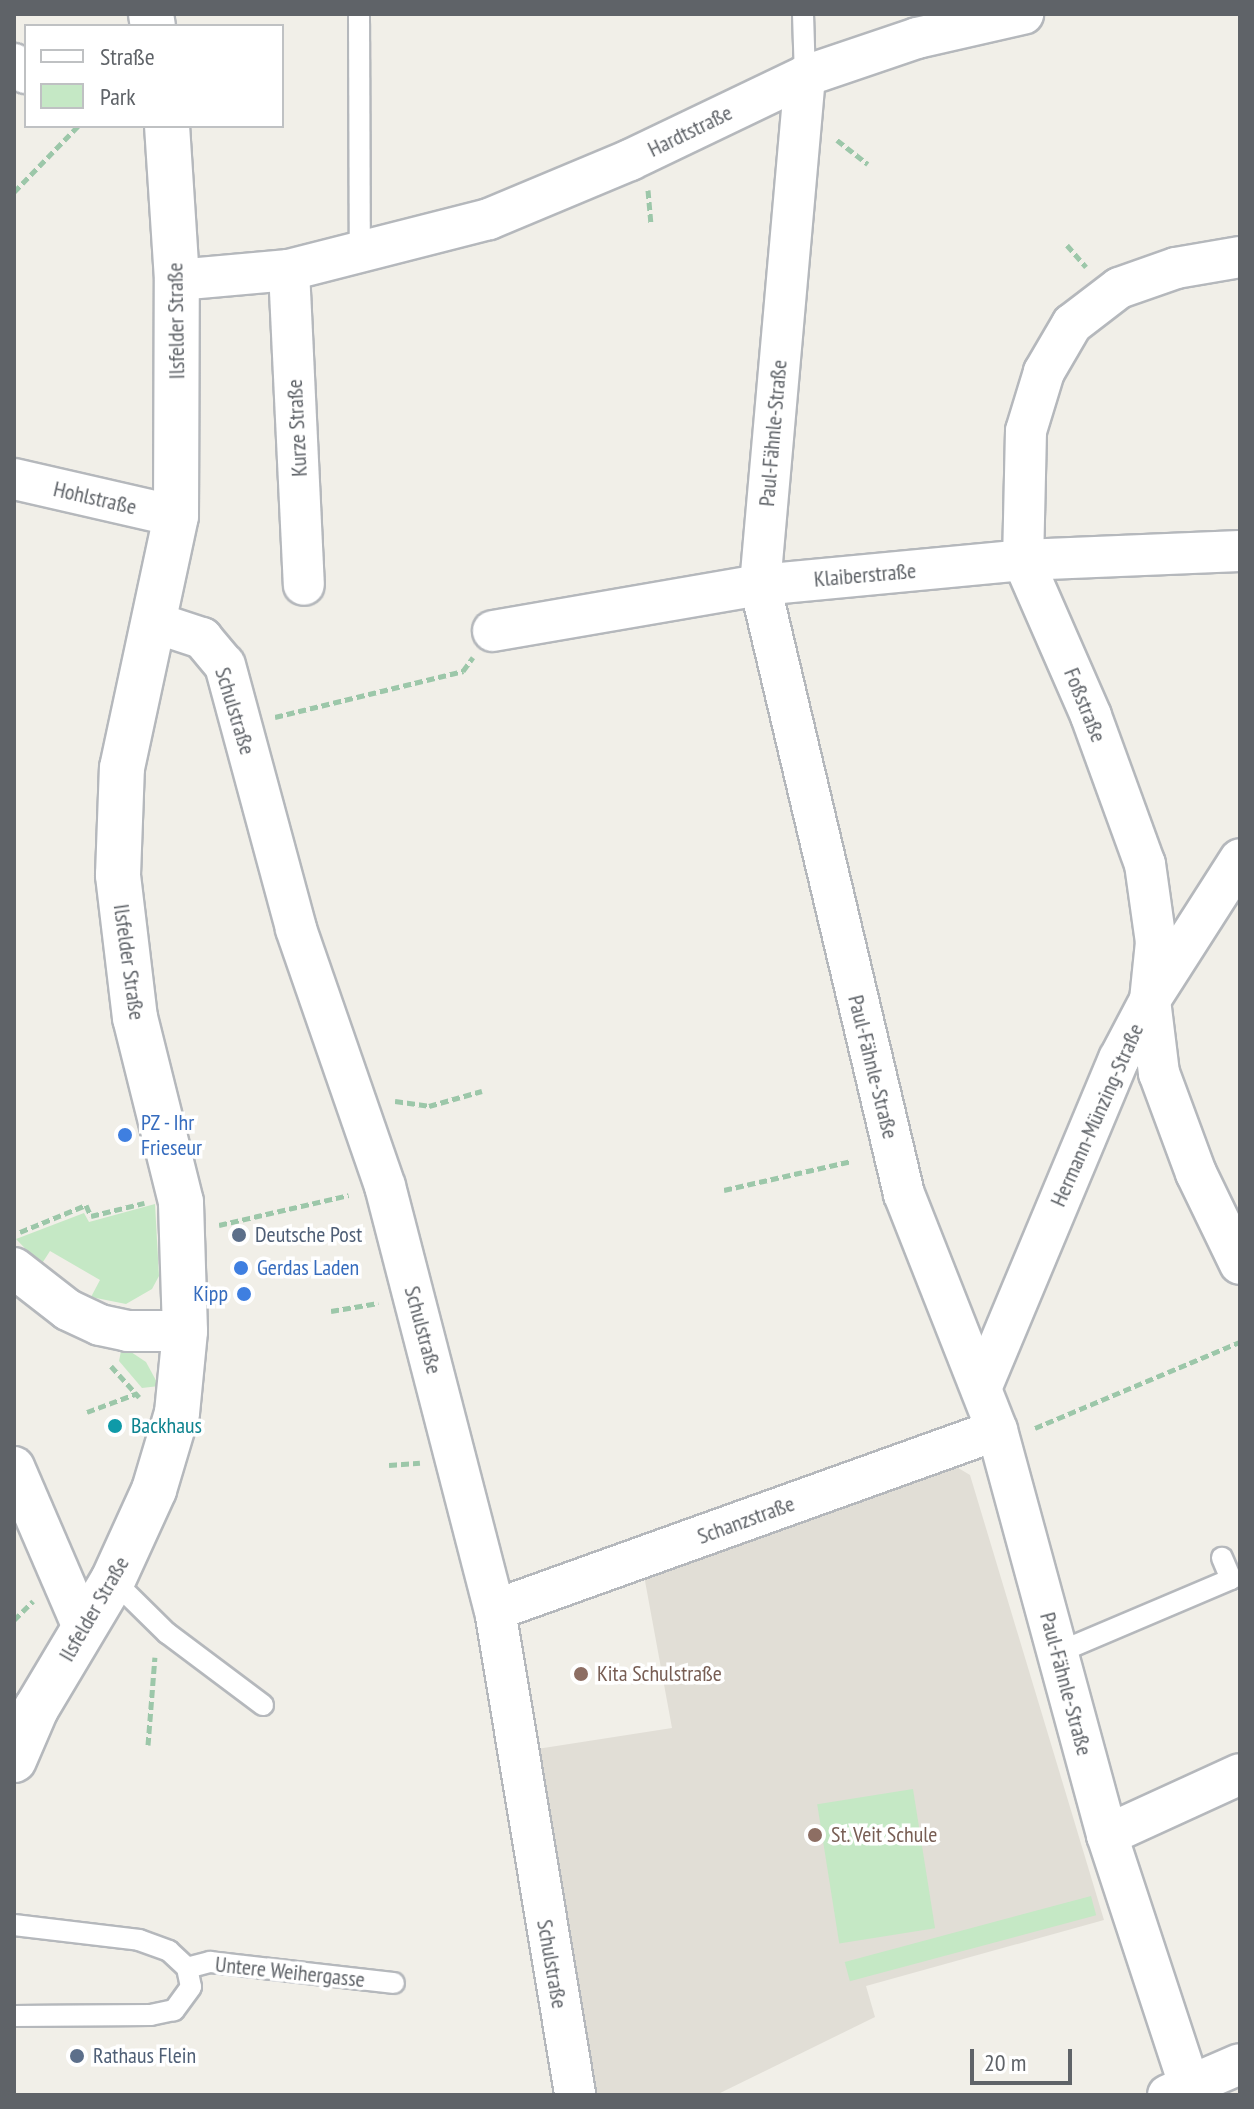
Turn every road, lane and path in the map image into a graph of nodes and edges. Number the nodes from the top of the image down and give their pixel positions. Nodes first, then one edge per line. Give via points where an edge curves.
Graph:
1 (359, 14) edge
2 (803, 14) edge
3 (1023, 14) edge
4 (805, 76) junction
5 (76, 128) edge
6 (167, 128) edge
7 (14, 192) edge
8 (360, 255) junction
9 (1240, 257) edge
10 (289, 270) junction
11 (177, 280) junction
12 (14, 479) edge
13 (176, 516) junction
14 (1240, 551) edge
15 (1023, 560) junction
16 (304, 585) dead end
17 (760, 585) junction
18 (153, 622) junction
19 (493, 631) joint
20 (300, 711) dead end
21 (1240, 859) edge
22 (1150, 1000) junction
23 (482, 1091) dead end
24 (359, 1110) junction
25 (852, 1161) dead end
26 (724, 1190) dead end
27 (179, 1194) junction
28 (347, 1195) dead end
29 (243, 1219) dead end
30 (14, 1234) edge
31 (1240, 1264) edge
32 (14, 1268) edge
33 (368, 1305) dead end
34 (331, 1311) dead end
35 (185, 1331) junction
36 (1240, 1342) edge
37 (103, 1359) dead end
38 (982, 1386) junction
39 (138, 1393) junction
40 (142, 1403) dead end
41 (87, 1412) dead end
42 (999, 1436) junction
43 (14, 1467) edge
44 (1222, 1558) dead end
45 (60, 1573) junction
46 (113, 1580) junction
47 (495, 1610) junction
48 (14, 1620) edge
49 (158, 1625) junction
50 (83, 1627) junction
51 (1057, 1653) junction
52 (263, 1705) dead end
53 (148, 1745) dead end
54 (14, 1760) edge
55 (1240, 1774) edge
56 (1107, 1835) junction
57 (14, 1925) edge
58 (187, 1968) junction
59 (394, 1983) dead end
60 (14, 2016) edge
61 (1240, 2064) edge
62 (1179, 2090) edge
63 (575, 2095) edge

1 - 8 lane
2 - 4 lane, Paul-Fähnle-Straße
3 - 4 street, Hardtstraße via 917,38
4 - 8 street, Hardtstraße via 630,160 489,219
4 - 17 street, Paul-Fähnle-Straße
5 - 7 path
6 - 11 main road, Ilsfelder Straße
8 - 10 street, Hardtstraße
9 - 15 street, Foßstraße via 1176,268 1119,288 1072,324 1044,372 1026,431
10 - 11 street, Hardtstraße
10 - 16 street, Kurze Straße
11 - 13 main road, Ilsfelder Straße
12 - 13 street, Hohlstraße
13 - 18 main road, Ilsfelder Straße
14 - 15 street, Klaiberstraße
15 - 17 street, Klaiberstraße
15 - 22 street, Foßstraße via 1091,716 1145,864 1156,942
17 - 19 street, Klaiberstraße
17 - 38 street, Paul-Fähnle-Straße via 904,1194
18 - 24 street, Schulstraße via 202,638 225,665 287,899
18 - 27 main road, Ilsfelder Straße via 122,768 118,875 135,1018
19 - 20 path via 463,671
21 - 22 street, Hermann-Münzing-Straße
22 - 31 street, Foßstraße via 1159,1073 1196,1173
22 - 38 street, Hermann-Münzing-Straße via 1083,1136
23 - 24 path via 429,1106 395,1101
24 - 47 street, Schulstraße via 385,1186
25 - 26 path
27 - 30 path via 91,1216 86,1205
27 - 35 main road, Ilsfelder Straße via 185,1234
28 - 29 path
32 - 35 street via 68,1310 100,1325 128,1331
33 - 34 path
35 - 46 main road, Ilsfelder Straße via 169,1444
36 - 42 path
37 - 39 path
38 - 42 street, Paul-Fähnle-Straße
39 - 40 path
39 - 41 path
42 - 47 street, Schanzstraße
42 - 51 street, Paul-Fähnle-Straße
43 - 45 street
44 - 51 lane via 1231,1579
45 - 48 path
45 - 50 street
46 - 49 lane
46 - 50 main road, Ilsfelder Straße
47 - 63 street, Schulstraße
49 - 52 lane
49 - 53 path
50 - 54 main road, Ilsfelder Straße
51 - 56 street, Paul-Fähnle-Straße
55 - 56 street
56 - 62 street, Paul-Fähnle-Straße
57 - 58 lane, Untere Weihergasse via 139,1940 169,1951
58 - 59 lane, Untere Weihergasse via 210,1962
58 - 60 lane, Untere Weihergasse via 191,1987 174,2010 151,2015
61 - 62 street

